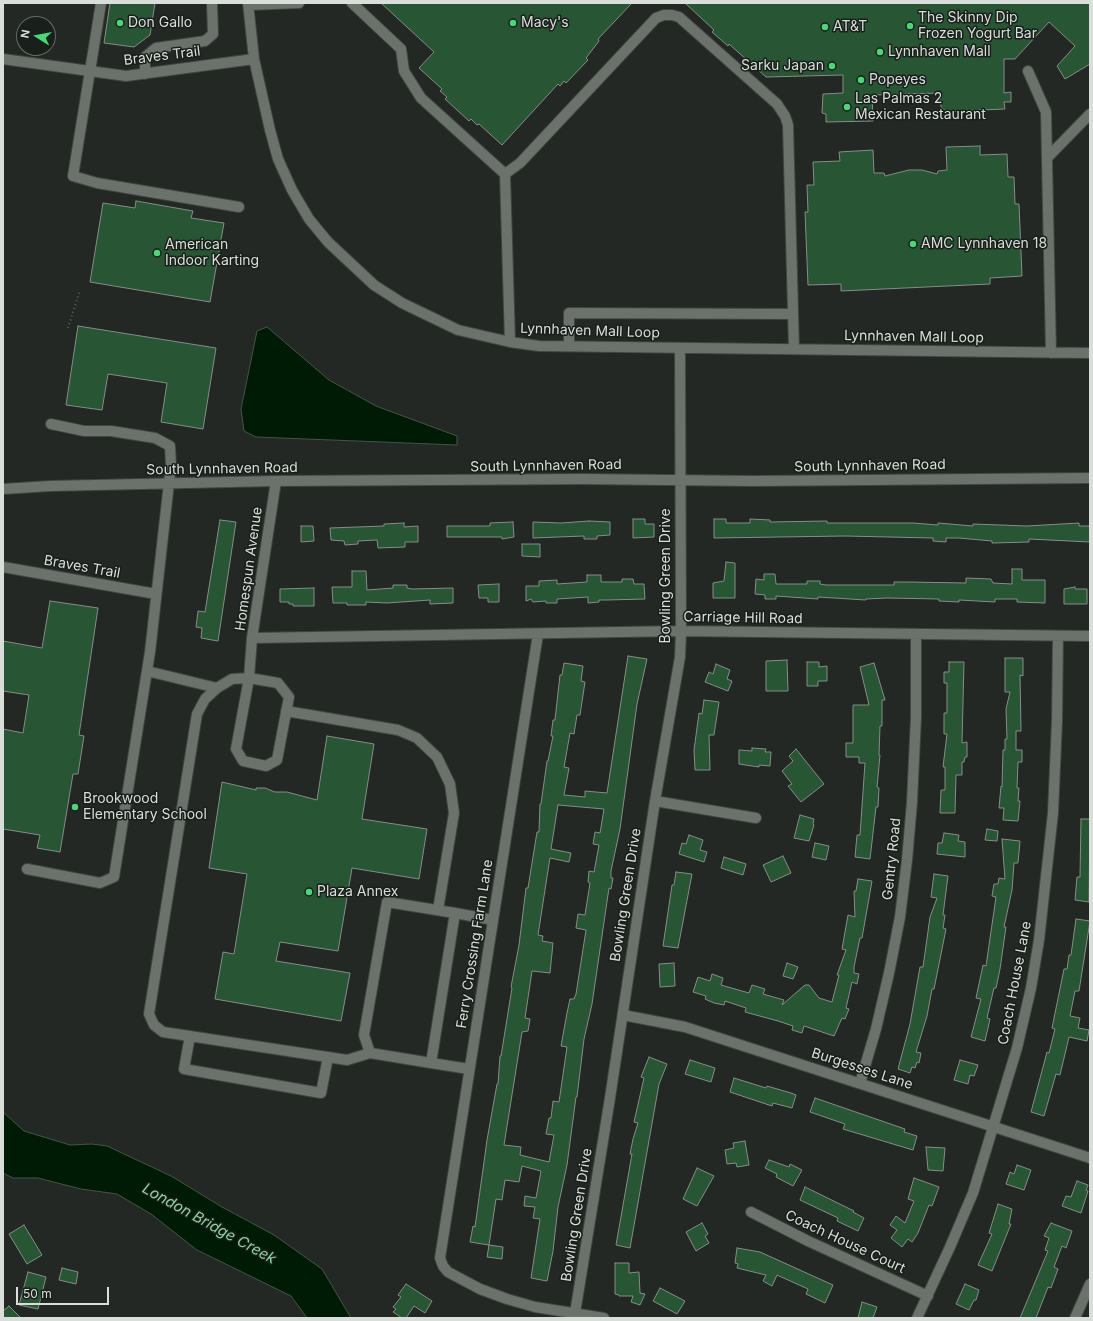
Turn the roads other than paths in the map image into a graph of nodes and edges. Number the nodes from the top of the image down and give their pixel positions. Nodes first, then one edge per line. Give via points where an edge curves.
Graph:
1 (101, 3) edge
2 (212, 3) edge
3 (299, 3) edge
4 (352, 3) edge
5 (249, 4) edge
6 (3, 59) edge
7 (254, 59) junction
8 (1028, 71) dead end
9 (89, 72) junction
10 (144, 74) junction
11 (1090, 114) edge
12 (1047, 158) junction
13 (505, 174) junction
14 (239, 207) dead end
15 (793, 314) junction
16 (510, 342) junction
17 (569, 346) junction
18 (680, 348) junction
19 (794, 349) junction
20 (1051, 353) junction
21 (1090, 353) edge
22 (51, 424) dead end
23 (1090, 478) edge
24 (680, 479) junction
25 (276, 482) junction
26 (169, 483) junction
27 (3, 489) edge
28 (3, 567) edge
29 (156, 594) junction
30 (682, 631) junction
31 (538, 634) junction
32 (916, 634) junction
33 (1058, 636) junction
34 (1090, 636) edge
35 (396, 637) joint
36 (252, 638) junction
37 (147, 671) junction
38 (249, 678) junction
39 (217, 688) junction
40 (286, 711) junction
41 (655, 801) junction
42 (756, 818) dead end
43 (27, 869) dead end
44 (438, 910) junction
45 (455, 913) junction
46 (492, 920) junction
47 (623, 1015) junction
48 (190, 1036) junction
49 (370, 1053) junction
50 (328, 1057) junction
51 (431, 1063) junction
52 (469, 1069) junction
53 (860, 1083) junction
54 (994, 1126) junction
55 (1090, 1158) edge
56 (750, 1212) dead end
57 (1090, 1284) edge
58 (928, 1296) junction
59 (575, 1313) junction
60 (604, 1318) edge
61 (917, 1318) edge
62 (1075, 1318) edge

1 - 9 street
2 - 10 street via 213,34 205,41 156,48 144,57
3 - 5 street
4 - 13 street via 401,49 404,70 421,98
5 - 7 street, Lynnhaven Mall Loop
6 - 9 street, Braves Trail
7 - 10 street, Braves Trail
7 - 16 street, Lynnhaven Mall Loop via 278,159 309,219 328,242 374,285 402,303 458,330
8 - 12 street via 1046,112
9 - 10 street, Braves Trail via 126,76
9 - 14 street via 74,176 97,183
11 - 12 street
12 - 20 street
13 - 15 street via 520,162 656,18 664,15 679,17 777,104 785,116 788,125
13 - 16 street
15 - 17 street via 569,313
15 - 19 street
16 - 17 street, Lynnhaven Mall Loop
17 - 18 street, Lynnhaven Mall Loop
18 - 19 street, Lynnhaven Mall Loop
18 - 24 street, Bowling Green Drive
19 - 20 street, Lynnhaven Mall Loop
20 - 21 street, Lynnhaven Mall Loop
22 - 26 street via 84,431 111,431 155,438 170,446
23 - 24 street, South Lynnhaven Road via 753,481
24 - 25 street, South Lynnhaven Road
24 - 30 street, Bowling Green Drive
25 - 26 street, South Lynnhaven Road
25 - 36 street, Homespun Avenue
26 - 27 street, South Lynnhaven Road
26 - 29 street
28 - 29 street, Braves Trail
29 - 37 street
30 - 31 street, Carriage Hill Road
30 - 32 street, Carriage Hill Road
30 - 41 street, Bowling Green Drive via 680,657
31 - 35 street, Carriage Hill Road
31 - 46 street, Ferry Crossing Farm Lane
32 - 33 street, Carriage Hill Road
32 - 53 street, Gentry Road via 916,724 908,860 889,973
33 - 34 street, Carriage Hill Road
33 - 54 street, Coach House Lane via 1053,813 1040,940 1017,1048
35 - 36 street, Homespun Avenue
36 - 38 street
37 - 39 street
37 - 43 street via 114,877 100,883
38 - 39 street via 232,678
38 - 40 street via 278,684 289,697
38 - 40 street via 236,749 243,761 266,766 277,760
39 - 48 street via 205,699 197,714 149,1014 154,1026 163,1032
40 - 44 street via 398,730 417,738 438,757 450,784 454,812
41 - 42 street
41 - 47 street, Bowling Green Drive
44 - 45 street
44 - 49 street via 387,902 364,1036
45 - 46 street
45 - 51 street
46 - 52 street, Ferry Crossing Farm Lane
47 - 53 street, Burgesses Lane via 685,1026
47 - 59 street, Bowling Green Drive
48 - 50 street
48 - 50 street via 184,1070 321,1093
49 - 50 street via 347,1060
49 - 51 street
51 - 52 street
52 - 59 street, Ferry Crossing Farm Lane via 440,1258 443,1266 448,1272 507,1299 535,1307
53 - 54 street, Burgesses Lane
54 - 55 street, Burgesses Lane
54 - 58 street, Coach House Lane via 972,1193
56 - 58 street, Coach House Court
57 - 62 street
58 - 61 street, Coach House Lane
59 - 60 street

